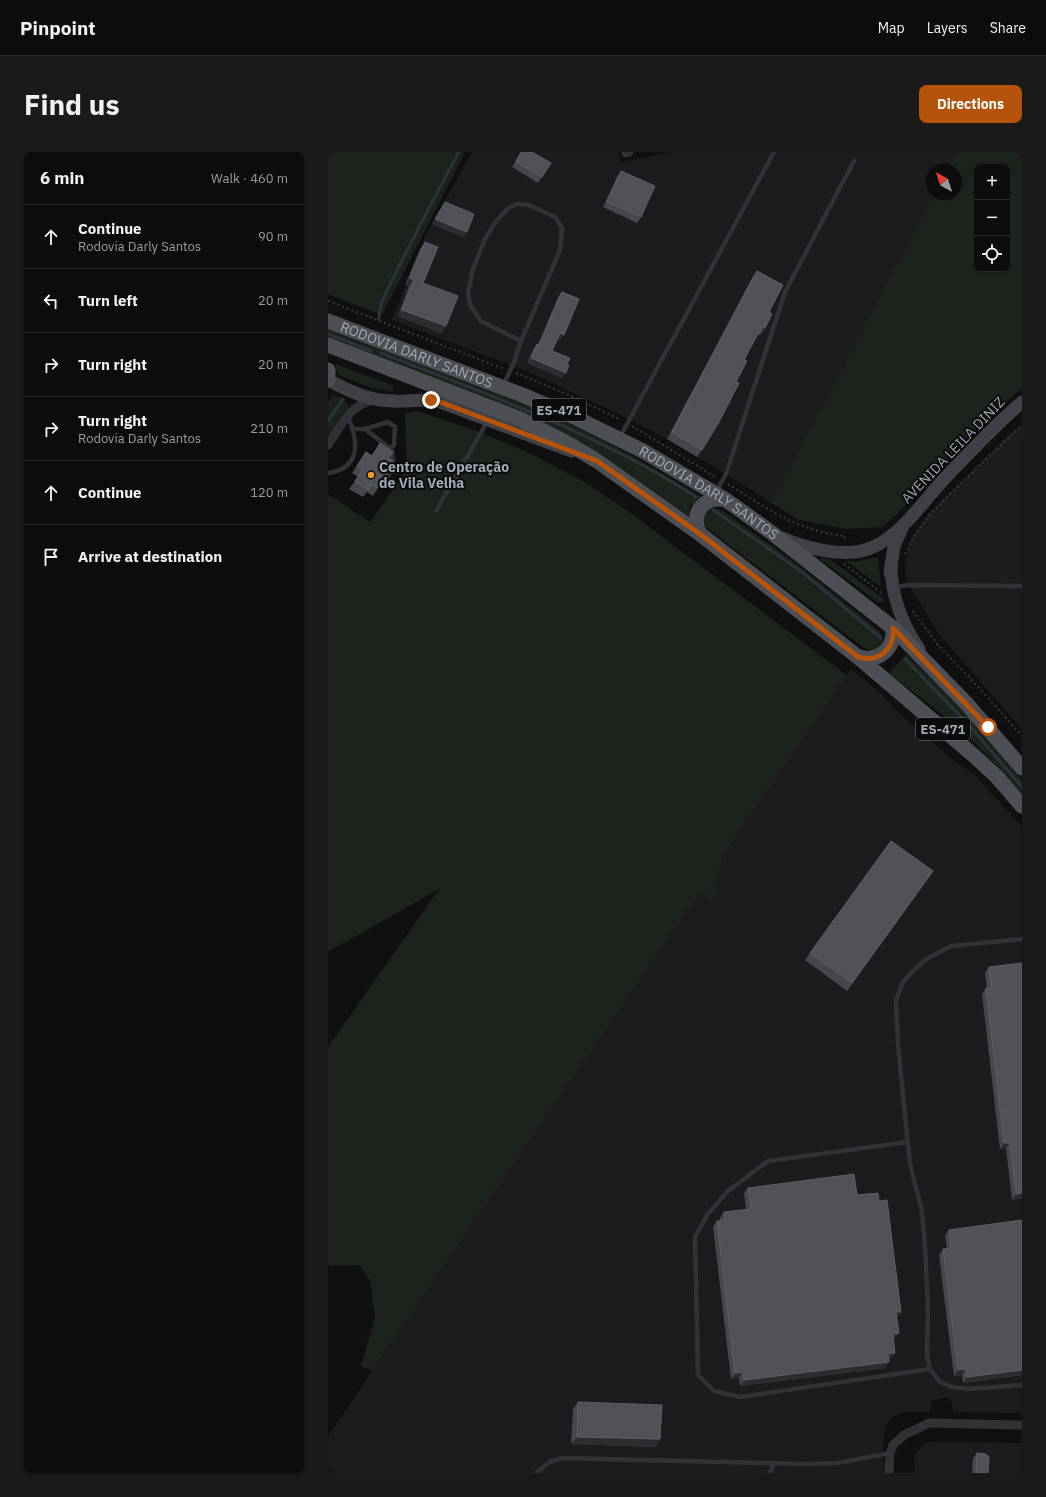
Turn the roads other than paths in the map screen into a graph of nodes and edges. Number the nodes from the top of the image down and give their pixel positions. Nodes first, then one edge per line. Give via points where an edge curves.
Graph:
1 (774, 152) edge
2 (854, 161) dead end
3 (328, 321) edge
4 (521, 341) junction
5 (328, 345) edge
6 (328, 370) edge
7 (328, 381) edge
8 (502, 388) junction
9 (375, 400) junction
10 (1022, 402) edge
11 (348, 416) junction
12 (488, 420) junction
13 (353, 429) junction
14 (365, 429) junction
15 (619, 439) junction
16 (328, 445) edge
17 (392, 447) junction
18 (597, 461) junction
19 (328, 473) edge
20 (385, 482) edge
21 (720, 497) junction
22 (436, 511) dead end
23 (907, 520) junction
24 (772, 533) junction
25 (700, 534) junction
26 (1022, 586) edge
27 (892, 594) junction
28 (893, 628) junction
29 (858, 657) junction
30 (934, 670) junction
31 (1022, 768) edge
32 (1022, 806) edge
33 (1022, 938) edge
34 (908, 1142) junction
35 (930, 1369) junction
36 (1022, 1385) edge
37 (1022, 1425) edge
38 (890, 1453) junction
39 (774, 1463) junction
40 (536, 1473) edge
41 (770, 1473) edge
42 (889, 1473) edge

1 - 15 lane
2 - 21 lane via 785,292
3 - 8 main road, RODOVIA DARLY SANTOS / ES-471
4 - 4 lane via 560,250 562,228 555,217 529,205 517,204 508,208 495,222 485,239 473,269 468,292 470,305 481,321
4 - 8 lane
5 - 18 main road, RODOVIA DARLY SANTOS / ES-471 via 520,419
6 - 7 main road
7 - 9 main road
8 - 15 main road, RODOVIA DARLY SANTOS / ES-471
9 - 11 street via 362,403
9 - 12 main road via 431,400
10 - 23 main road, AVENIDA LEILA DINIZ via 962,460
11 - 13 lane
11 - 16 street
12 - 18 main road
12 - 22 lane
13 - 14 lane
13 - 19 lane via 356,443 352,461 337,472
14 - 17 lane via 388,447
14 - 17 lane via 388,422 391,424 394,427
15 - 21 main road, RODOVIA DARLY SANTOS / ES-471
17 - 20 lane via 393,469
18 - 25 main road, RODOVIA DARLY SANTOS / ES-471
21 - 24 main road, RODOVIA DARLY SANTOS / ES-471
21 - 25 main road via 700,508 696,518
23 - 24 main road, AVENIDA LEILA DINIZ via 884,542 857,552 811,547
23 - 27 main road, AVENIDA LEILA DINIZ via 896,541 891,565
24 - 28 main road, RODOVIA DARLY SANTOS / ES-471
25 - 29 main road, RODOVIA DARLY SANTOS / ES-471
26 - 27 lane via 910,586
27 - 28 main road, AVENIDA LEILA DINIZ
27 - 30 main road via 910,635
28 - 29 main road via 891,645 884,653 874,658
28 - 30 main road, RODOVIA DARLY SANTOS / ES-471
29 - 32 main road, RODOVIA DARLY SANTOS / ES-471 via 976,757
30 - 31 main road, RODOVIA DARLY SANTOS / ES-471 via 978,716
33 - 34 lane via 951,946 928,958 903,982 896,1000
34 - 35 lane via 910,1164 922,1211 928,1306 927,1355
34 - 35 lane via 768,1161 728,1191 707,1215 695,1237 698,1375 714,1391 740,1397
35 - 36 lane via 940,1382 952,1387 968,1389
37 - 38 street via 930,1423 904,1435
38 - 39 lane via 838,1463
38 - 42 street
39 - 40 lane via 562,1458 550,1462
39 - 41 lane

